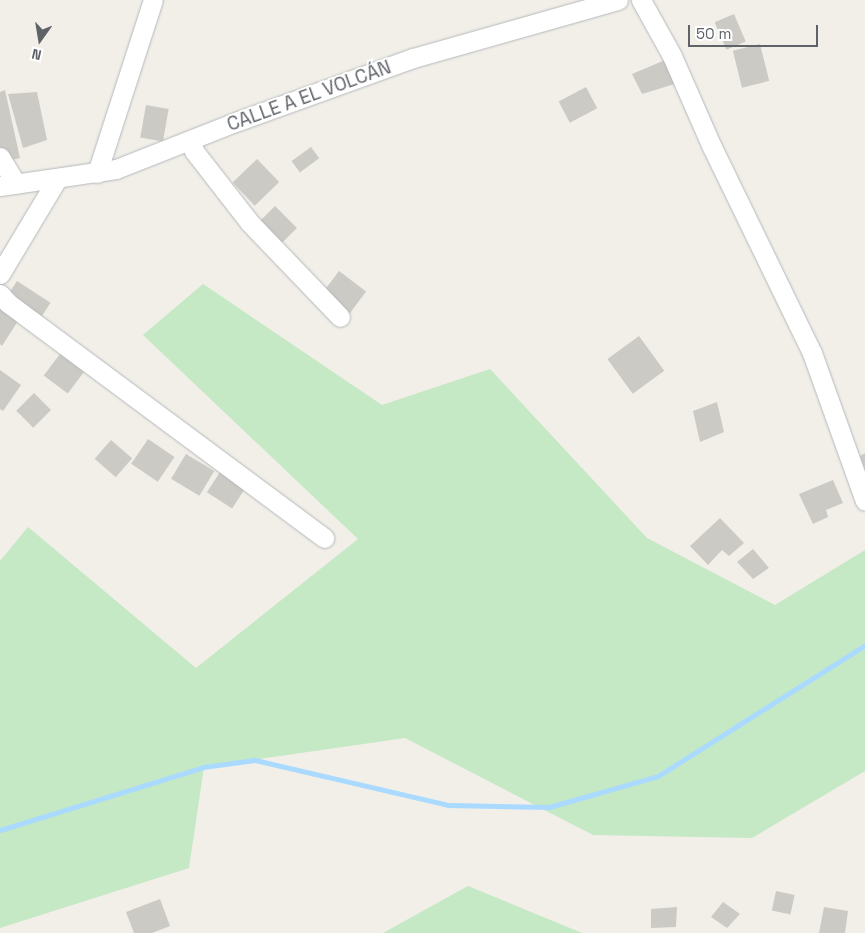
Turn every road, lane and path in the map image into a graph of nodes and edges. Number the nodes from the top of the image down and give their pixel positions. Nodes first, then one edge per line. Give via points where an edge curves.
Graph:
1 (153, 0) edge
2 (618, 0) edge
3 (641, 0) edge
4 (191, 141) junction
5 (0, 157) edge
6 (97, 173) junction
7 (57, 179) junction
8 (8, 185) edge
9 (0, 274) edge
10 (0, 294) edge
11 (340, 317) dead end
12 (865, 502) edge
13 (324, 538) dead end

1 - 6 street
2 - 4 street, CALLE A EL VOLCÁN via 413,58
3 - 12 street via 672,56 712,147 812,353
4 - 6 street, CALLE A EL VOLCÁN via 149,158
4 - 11 street via 194,151 250,222
5 - 8 street
6 - 7 street, CALLE A EL VOLCÁN
7 - 8 street, CALLE A EL VOLCÁN
7 - 9 street
10 - 13 street via 61,344

